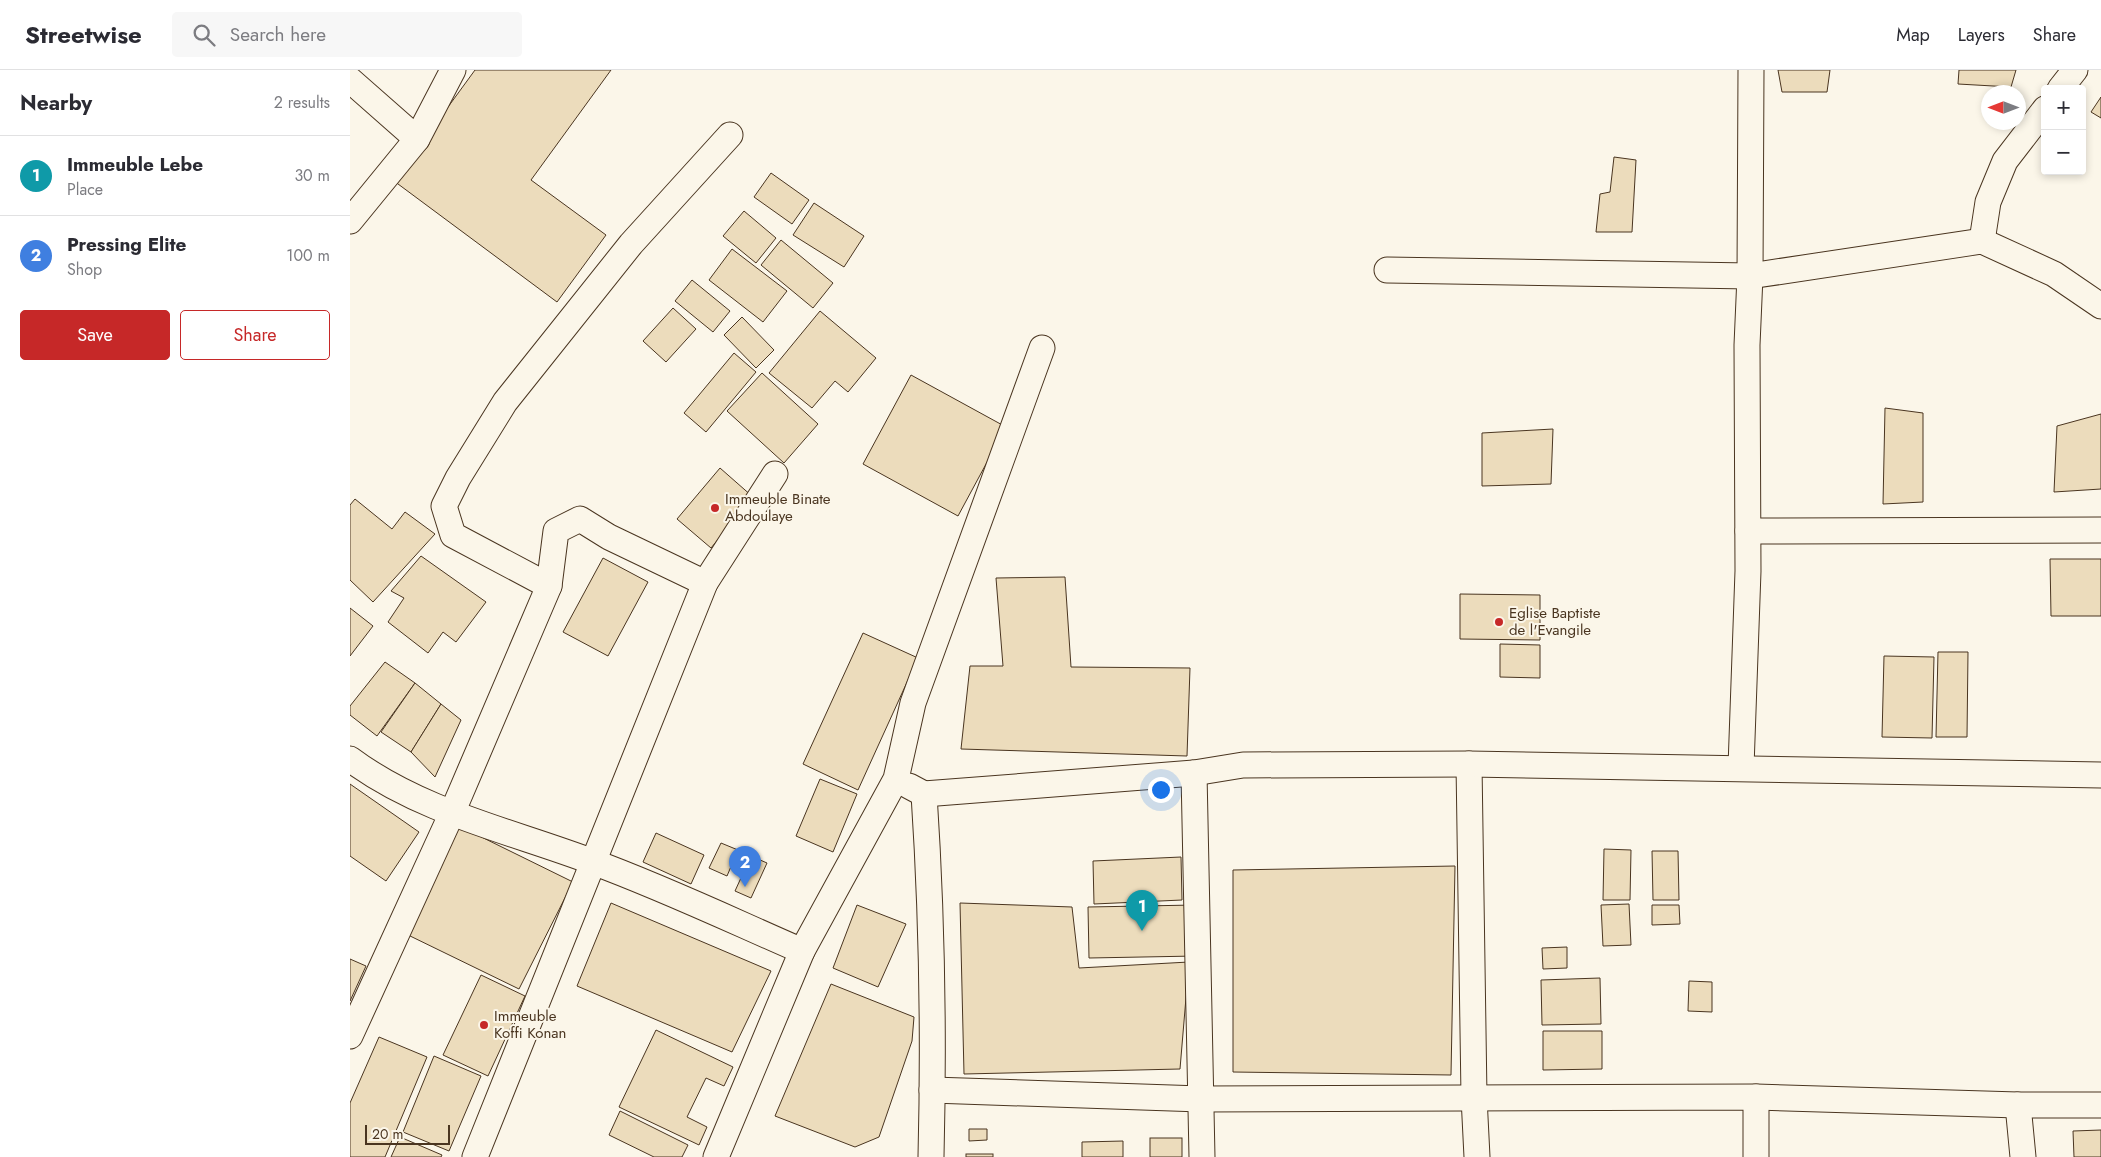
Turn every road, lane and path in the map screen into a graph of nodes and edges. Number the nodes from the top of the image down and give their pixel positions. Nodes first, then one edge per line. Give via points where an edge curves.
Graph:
1 (453, 70) edge
2 (1751, 70) edge
3 (2075, 70) edge
4 (350, 80) edge
5 (2063, 85) edge
6 (2041, 114) edge
7 (730, 135) dead end
8 (417, 139) junction
9 (350, 221) edge
10 (1982, 242) junction
11 (1387, 270) dead end
12 (1750, 276) junction
13 (2101, 306) edge
14 (1042, 348) dead end
15 (775, 474) dead end
16 (2101, 530) edge
17 (1748, 531) junction
18 (704, 583) junction
19 (549, 586) junction
20 (350, 759) edge
21 (1469, 764) junction
22 (1741, 767) junction
23 (1194, 773) junction
24 (2101, 775) edge
25 (896, 780) junction
26 (924, 794) junction
27 (452, 813) junction
28 (594, 862) junction
29 (802, 951) junction
30 (350, 1036) edge
31 (932, 1090) junction
32 (1474, 1097) junction
33 (1756, 1097) junction
34 (1201, 1100) junction
35 (2018, 1105) junction
36 (2101, 1105) edge
37 (475, 1157) edge
38 (716, 1157) edge
39 (930, 1157) edge
40 (1202, 1157) edge
41 (1477, 1157) edge
42 (1756, 1157) edge
43 (2023, 1157) edge

1 - 8 street
2 - 12 street
3 - 5 street
4 - 8 street
6 - 10 street via 2005,161 1988,202
7 - 19 street via 631,244 505,402 444,506 453,535
8 - 9 street
10 - 12 street
10 - 13 street via 2054,274
11 - 12 street
12 - 17 street
14 - 25 street via 913,702
15 - 18 street
16 - 17 street
17 - 22 street
18 - 19 street via 609,537 580,519 556,531
18 - 28 street
19 - 27 street
20 - 27 street via 374,777
21 - 22 street
21 - 23 street via 1243,765
21 - 32 street
22 - 24 street
23 - 26 street
23 - 34 street
25 - 26 street
25 - 29 street
26 - 31 street
27 - 28 street
27 - 30 street
28 - 29 street
28 - 37 street
29 - 38 street
31 - 34 street
31 - 39 street
32 - 33 street
32 - 34 street
32 - 41 street
33 - 35 street
33 - 42 street
34 - 40 street
35 - 36 street
35 - 43 street

